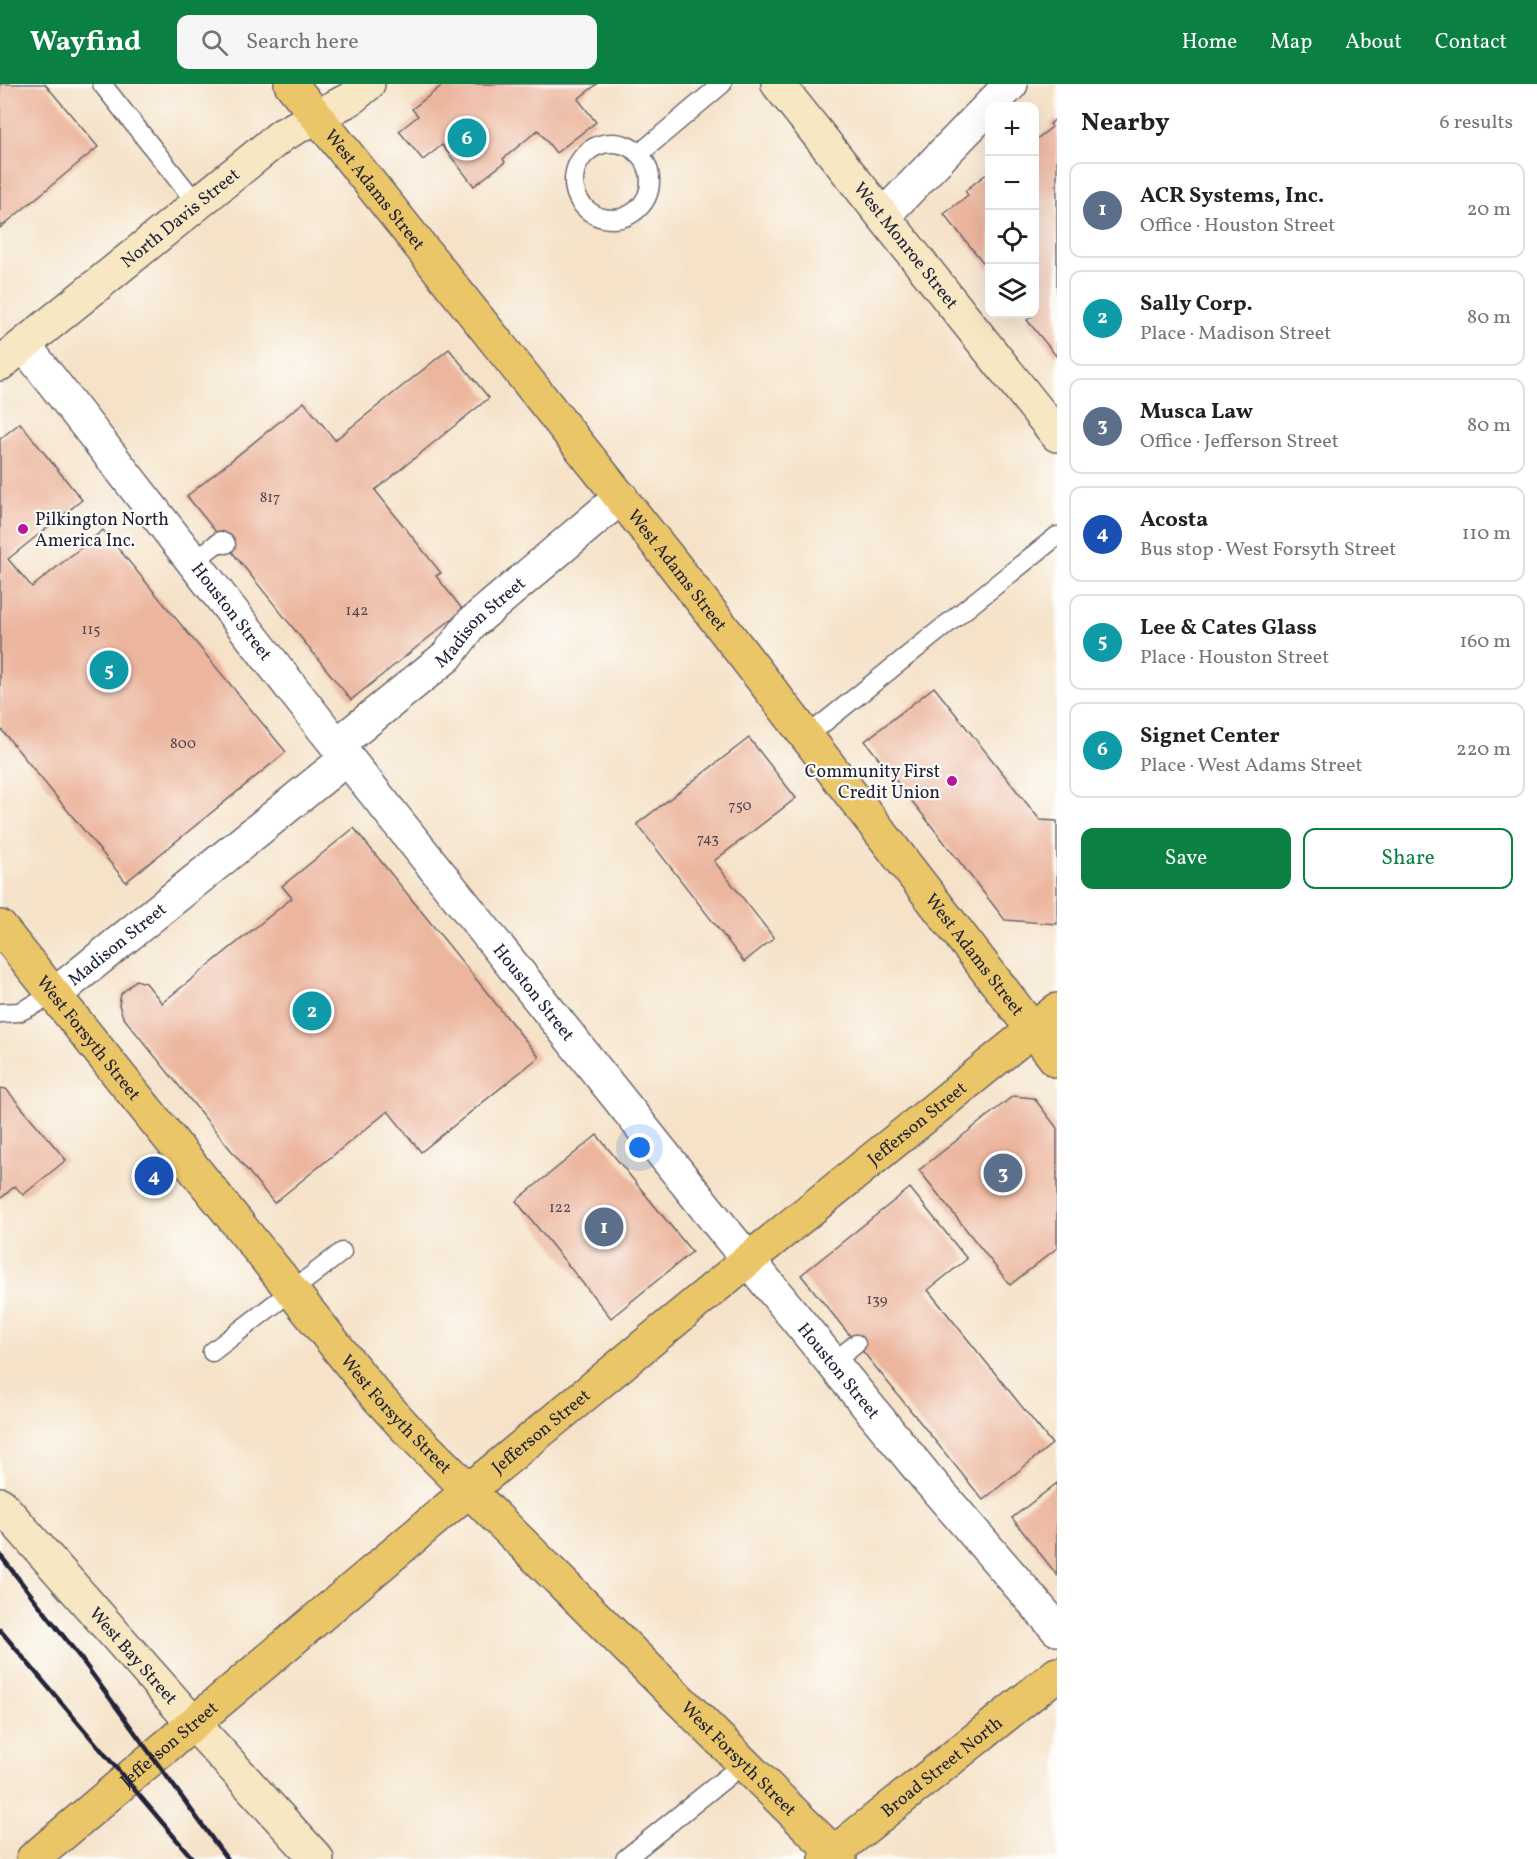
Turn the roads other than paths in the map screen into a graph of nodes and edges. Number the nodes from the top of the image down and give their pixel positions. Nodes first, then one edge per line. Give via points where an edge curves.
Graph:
1 (102, 84) edge
2 (291, 84) edge
3 (368, 84) edge
4 (723, 84) edge
5 (778, 84) edge
6 (1011, 84) edge
7 (318, 117) junction
8 (639, 154) junction
9 (197, 204) junction
10 (883, 216) junction
11 (12, 355) edge
12 (1057, 435) edge
13 (621, 497) junction
14 (1057, 536) edge
15 (226, 544) dead end
16 (193, 562) junction
17 (807, 737) junction
18 (342, 751) junction
19 (0, 927) edge
20 (54, 994) junction
21 (0, 1014) edge
22 (1045, 1020) edge
23 (1057, 1061) edge
24 (342, 1252) dead end
25 (748, 1260) junction
26 (291, 1290) junction
27 (212, 1352) dead end
28 (468, 1491) junction
29 (0, 1504) edge
30 (1057, 1629) edge
31 (1057, 1674) edge
32 (193, 1723) junction
33 (743, 1764) junction
34 (833, 1857) edge
35 (33, 1859) edge
36 (317, 1859) edge
37 (625, 1859) edge

1 - 9 lane
2 - 7 main road, West Adams Street
3 - 7 street, North Davis Street
4 - 8 lane
5 - 10 street, West Monroe Street
6 - 10 street
7 - 9 street, North Davis Street via 282,135
7 - 13 main road, West Adams Street
8 - 8 lane via 628,146 604,143 584,156 577,165 574,189 587,210 612,220 636,211 650,189 646,163
9 - 11 street, North Davis Street
10 - 12 street, West Monroe Street
11 - 16 street, Houston Street
13 - 17 main road, West Adams Street
13 - 18 street, Madison Street via 472,623 447,656
14 - 17 lane
15 - 16 lane via 220,541
16 - 18 street, Houston Street
17 - 22 main road, West Adams Street
18 - 20 street, Madison Street
18 - 25 street, Houston Street
19 - 20 main road, West Forsyth Street
20 - 21 lane via 19,1012
20 - 26 main road, West Forsyth Street
22 - 23 main road, West Adams Street
22 - 25 main road, Jefferson Street
24 - 26 lane
25 - 28 main road, Jefferson Street
25 - 30 street, Houston Street via 844,1353 926,1477
26 - 27 lane
26 - 28 main road, West Forsyth Street via 373,1392
28 - 32 main road, Jefferson Street
28 - 33 main road, West Forsyth Street
29 - 32 street, West Bay Street
31 - 34 main road, Broad Street North
32 - 35 main road, Jefferson Street
32 - 36 street, West Bay Street
33 - 34 main road, West Forsyth Street
33 - 37 lane

